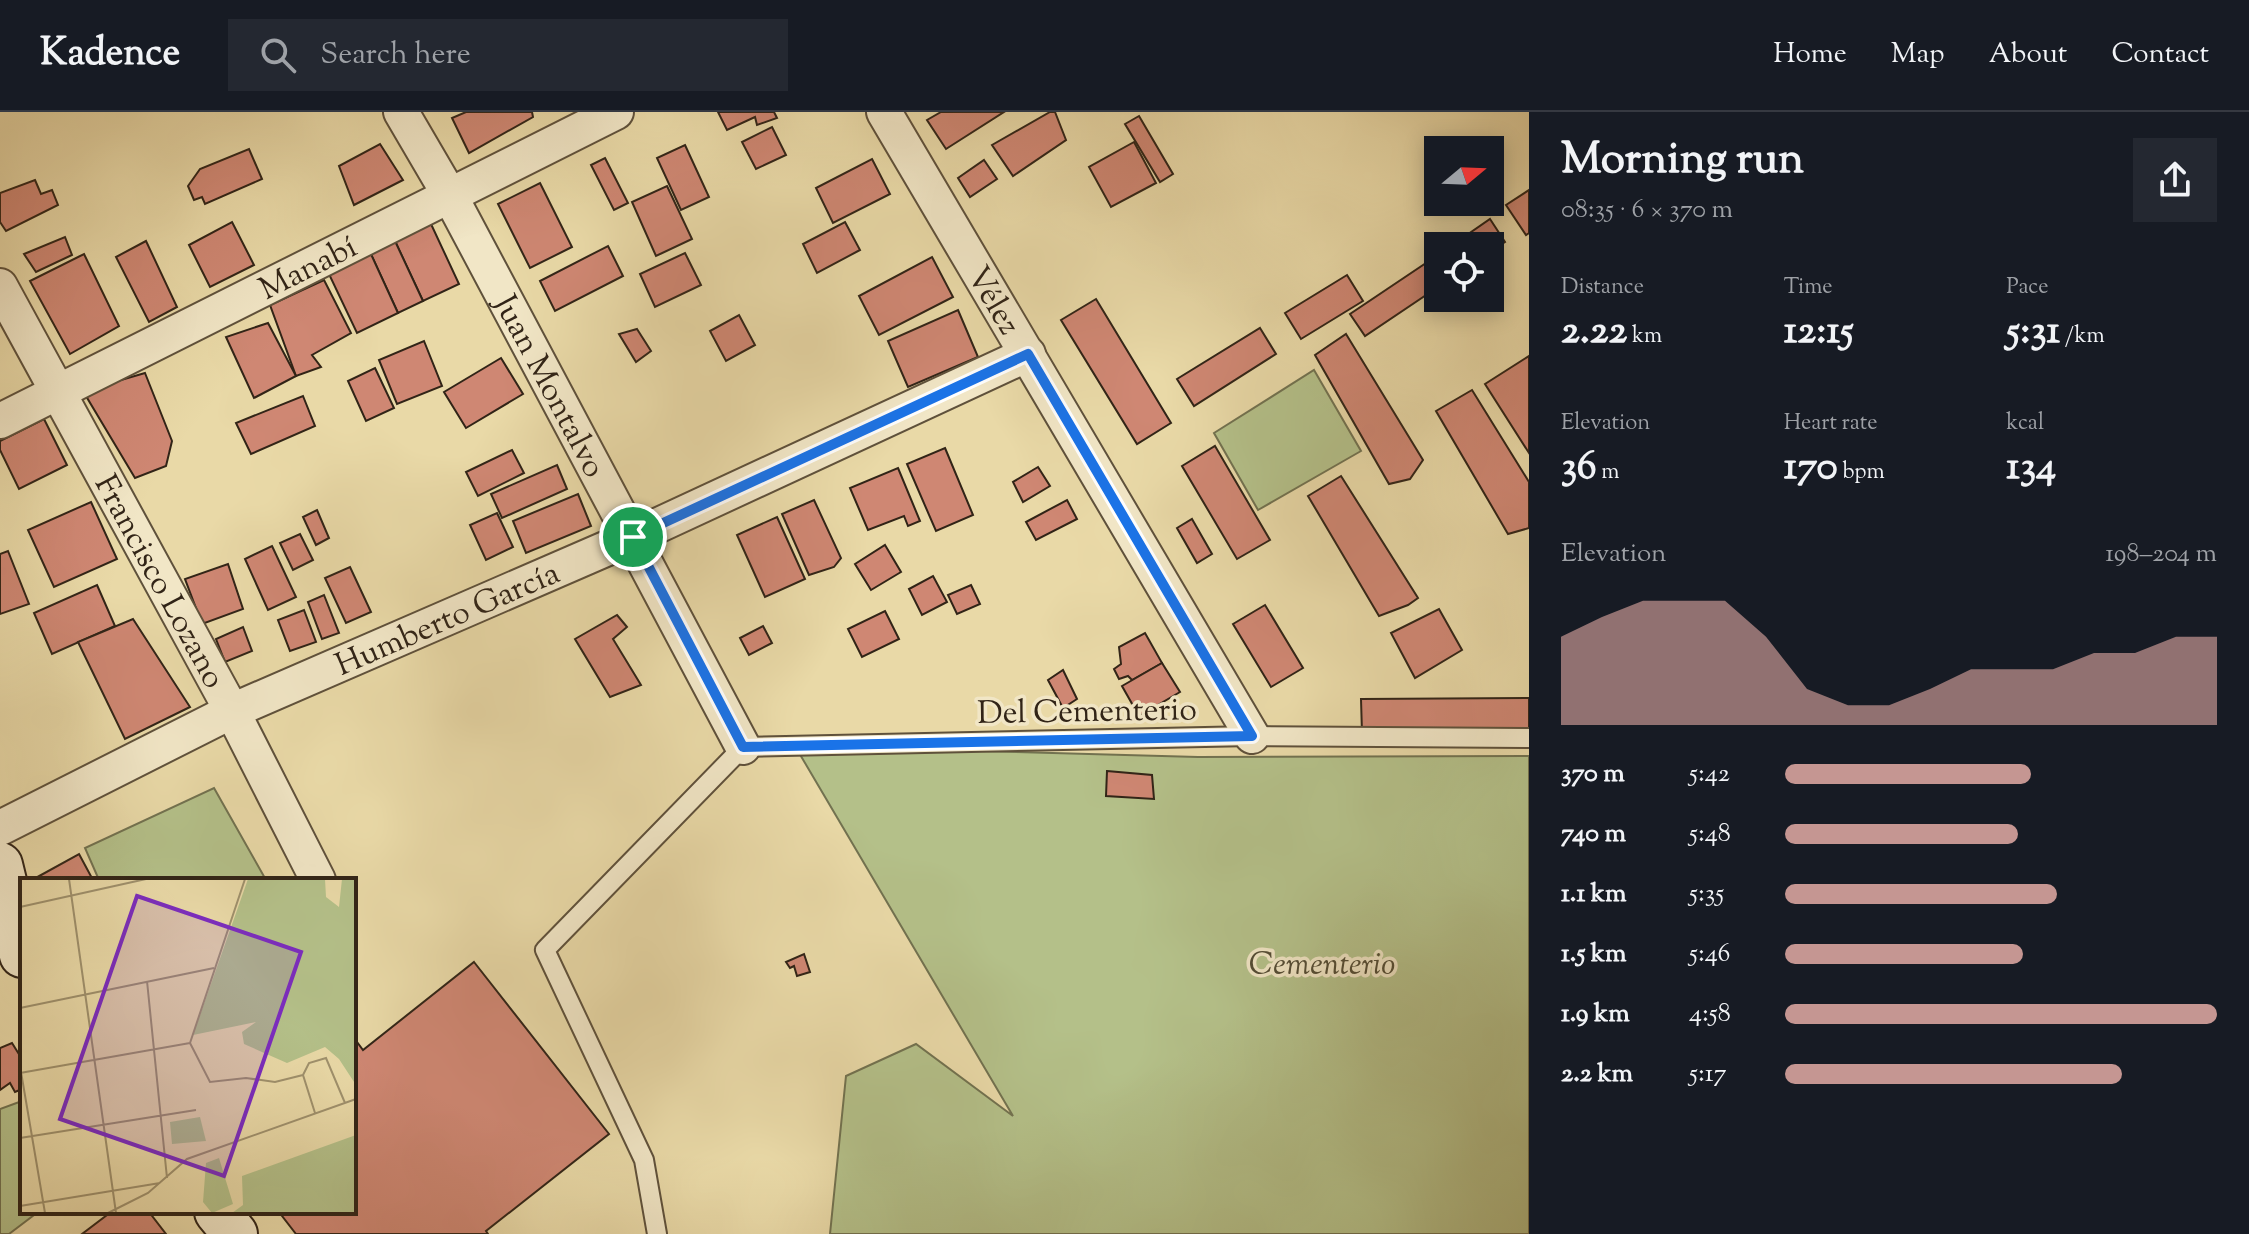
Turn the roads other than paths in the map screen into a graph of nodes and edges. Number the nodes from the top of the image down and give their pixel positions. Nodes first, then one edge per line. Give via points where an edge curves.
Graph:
1 (401, 112) edge
2 (616, 112) edge
3 (884, 112) edge
4 (449, 194) junction
5 (0, 286) edge
6 (1028, 354) junction
7 (57, 394) junction
8 (0, 421) edge
9 (633, 537) junction
10 (232, 711) junction
11 (1252, 736) junction
12 (1529, 738) edge
13 (743, 747) junction
14 (0, 828) edge
15 (0, 865) edge
16 (317, 878) edge
17 (20, 947) edge
18 (0, 960) edge
19 (20, 970) edge
20 (219, 1214) edge
21 (235, 1234) edge
22 (657, 1234) edge

1 - 4 street, Juan Montalvo
2 - 4 street, Manabí
3 - 6 street, Vélez
4 - 7 street, Manabí
4 - 9 street, Juan Montalvo
5 - 7 street, Francisco Lozano
6 - 9 street, Humberto García
6 - 11 street, Vélez
7 - 8 street, Manabí
7 - 10 street, Francisco Lozano
9 - 10 street, Humberto García
9 - 13 street, Juan Montalvo
10 - 14 street, Humberto García
10 - 16 street, Francisco Lozano
11 - 12 lane, Del Cementerio
11 - 13 lane, Del Cementerio
13 - 22 lane via 545,950 644,1160
15 - 17 street
18 - 19 street
20 - 21 street

